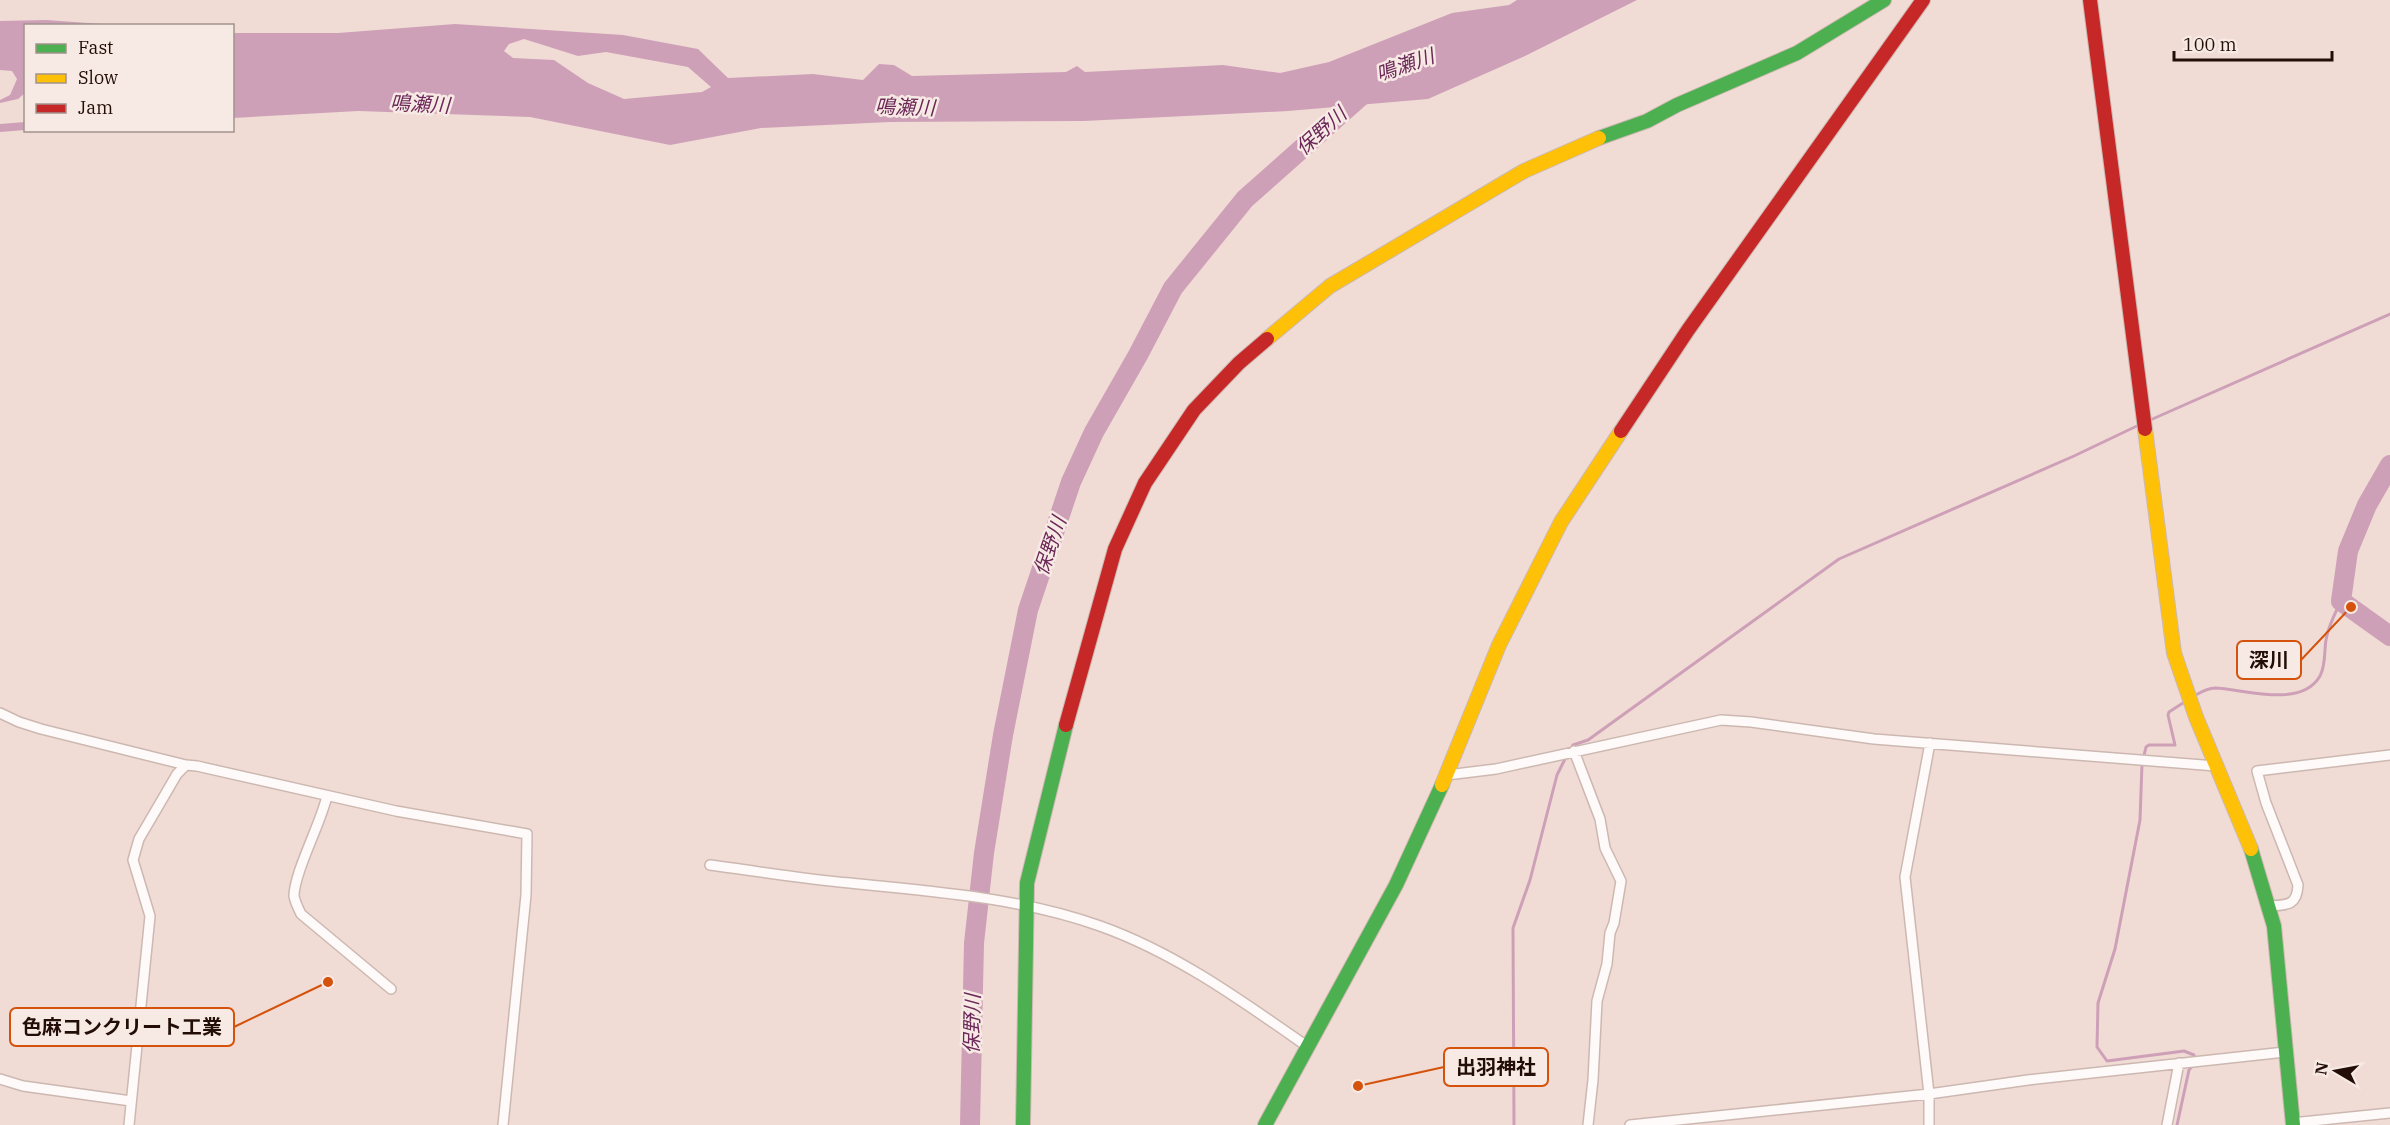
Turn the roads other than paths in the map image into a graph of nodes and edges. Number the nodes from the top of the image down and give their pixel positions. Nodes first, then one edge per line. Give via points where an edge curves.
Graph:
1 (1884, 0) edge
2 (1923, 0) edge
3 (2090, 0) edge
4 (1, 715) edge
5 (1930, 743) junction
6 (1574, 751) junction
7 (2390, 755) edge
8 (186, 765) junction
9 (2216, 766) junction
10 (1447, 775) junction
11 (327, 796) junction
12 (710, 865) dead end
13 (1026, 905) junction
14 (2269, 906) junction
15 (391, 989) dead end
16 (1308, 1047) junction
17 (2285, 1052) junction
18 (2182, 1062) junction
19 (0, 1078) edge
20 (1929, 1094) junction
21 (131, 1101) junction
22 (2390, 1113) edge
23 (2293, 1124) edge
24 (129, 1125) edge
25 (503, 1125) edge
26 (1023, 1125) edge
27 (1265, 1125) edge
28 (1588, 1125) edge
29 (1630, 1125) edge
30 (1929, 1125) edge
31 (2167, 1125) edge

1 - 13 street via 1797,53 1524,171 1330,286 1231,371 1194,410 1145,483 1115,549 1057,757 1027,884
2 - 10 street via 1688,330 1561,522 1499,645
3 - 9 street via 2174,653
4 - 8 street via 41,729
5 - 6 street via 1721,720
5 - 9 street
5 - 20 street via 1905,877
6 - 10 street via 1496,769
6 - 28 street via 1600,819 1605,848 1621,881 1597,1001
7 - 14 street via 2257,771 2298,885 2295,901
8 - 11 street
8 - 21 street via 139,839 133,860 150,916
9 - 14 street via 2253,853
10 - 16 street via 1396,885
11 - 15 street via 299,874 296,903 301,914
11 - 25 street via 527,834 526,895
12 - 13 street
13 - 16 street via 1102,927 1205,976
13 - 26 street
14 - 17 street
16 - 27 street
17 - 18 street
17 - 23 street
18 - 20 street
18 - 31 street
19 - 21 street via 23,1086
20 - 29 street
20 - 30 street
21 - 24 street
22 - 23 street

